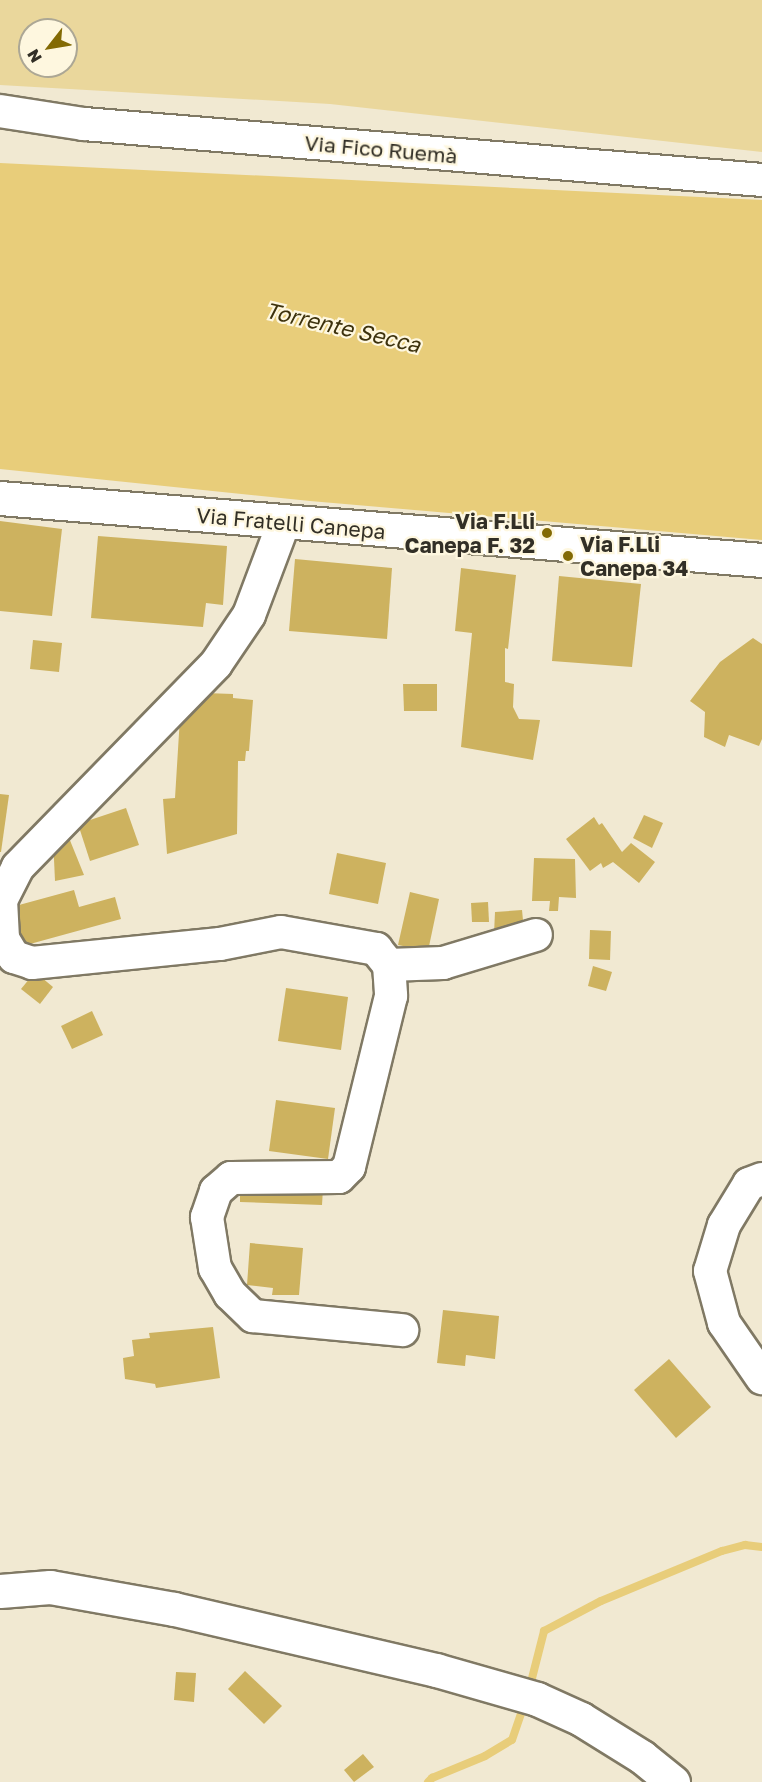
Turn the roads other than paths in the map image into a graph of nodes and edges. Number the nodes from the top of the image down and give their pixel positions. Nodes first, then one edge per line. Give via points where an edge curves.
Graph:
1 (0, 111) edge
2 (762, 180) edge
3 (0, 498) edge
4 (284, 522) junction
5 (762, 560) edge
6 (536, 935) dead end
7 (389, 965) junction
8 (762, 1179) edge
9 (402, 1330) dead end
10 (762, 1378) edge
11 (0, 1591) edge
12 (673, 1782) edge

1 - 2 street, Via Fico Ruemà via 84,124
3 - 4 main road, Via Fratelli Canepa
4 - 5 main road, Via Fratelli Canepa
4 - 7 street via 249,615 216,664 18,867 1,900 3,939 14,957 32,963 220,944 281,932 376,950
6 - 7 street via 443,963
7 - 9 street via 391,996 349,1167 339,1177 231,1178 216,1191 207,1217 215,1268 230,1294 253,1316
8 - 10 street via 749,1184 724,1225 710,1271 724,1323
11 - 12 main road via 50,1587 163,1607 436,1670 537,1699 581,1719 642,1756

